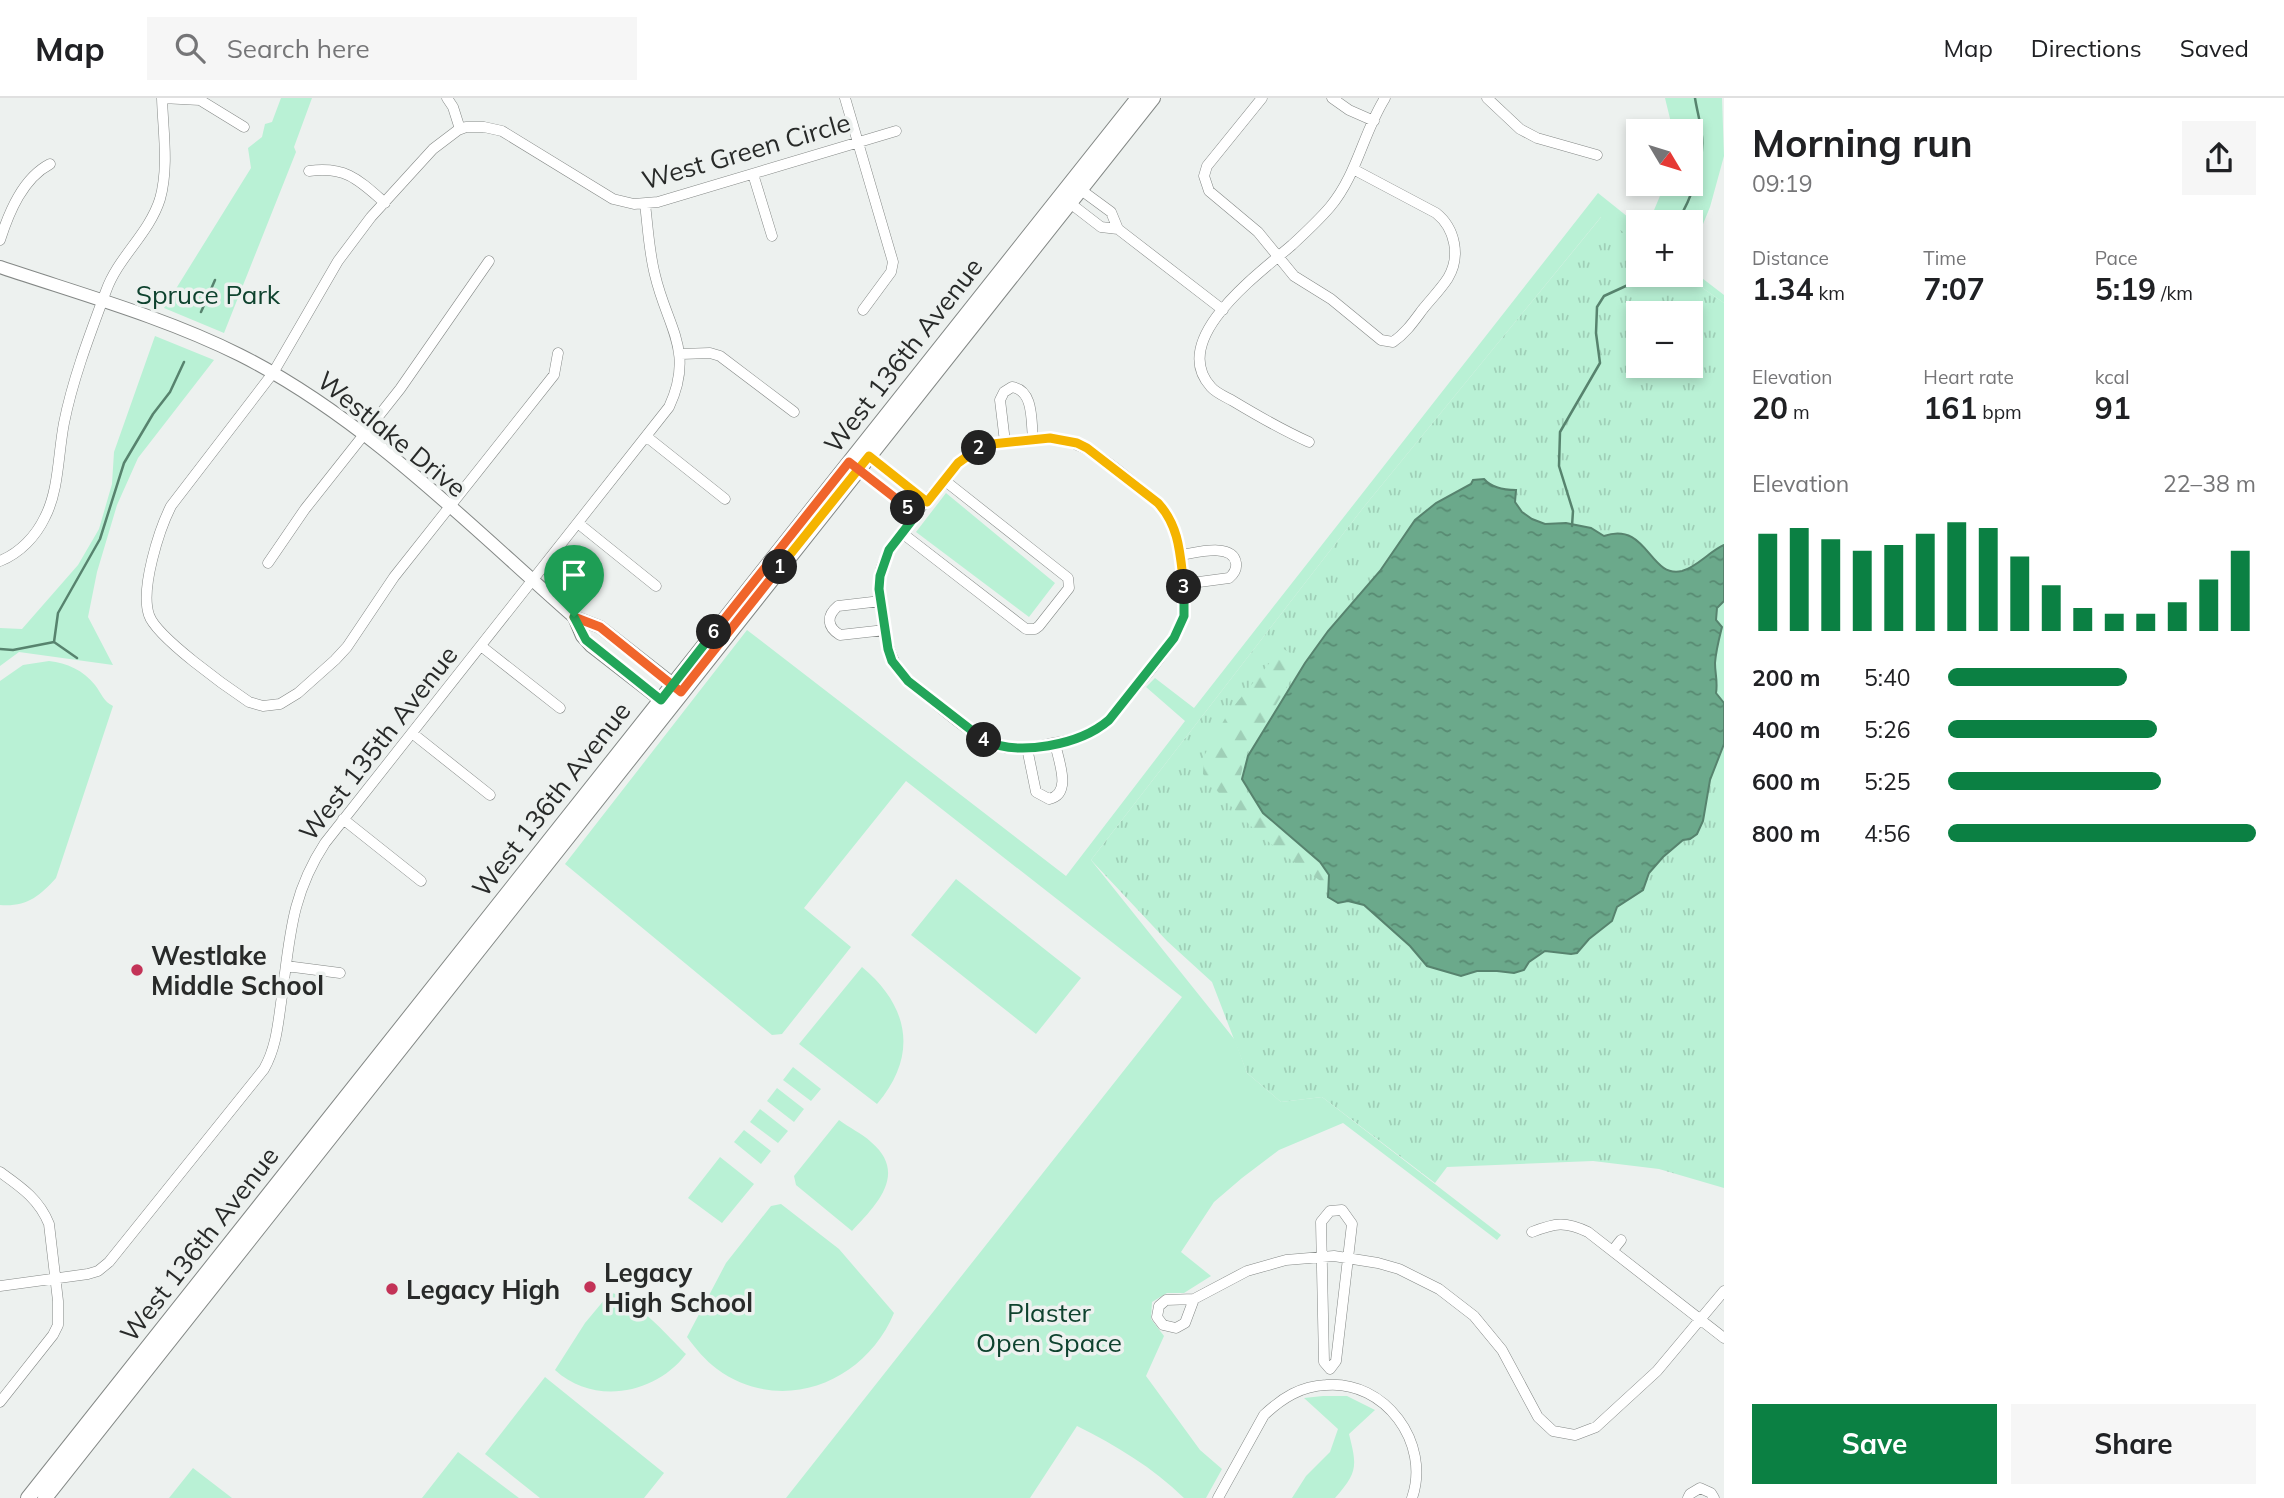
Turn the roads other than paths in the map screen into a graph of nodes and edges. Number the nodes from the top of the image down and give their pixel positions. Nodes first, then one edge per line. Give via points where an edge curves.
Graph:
1 (162, 98) edge
2 (447, 98) edge
3 (845, 98) edge
4 (1138, 98) edge
5 (1153, 98) edge
6 (1262, 98) edge
7 (1332, 98) edge
8 (1385, 98) edge
9 (1487, 98) edge
10 (1374, 121) junction
11 (244, 127) dead end
12 (460, 129) junction
13 (895, 131) dead end
14 (858, 142) junction
15 (1597, 155) dead end
16 (50, 164) dead end
17 (1353, 169) junction
18 (309, 171) dead end
19 (753, 174) junction
20 (1075, 186) junction
21 (1065, 200) junction
22 (384, 203) junction
23 (645, 204) junction
24 (1118, 229) junction
25 (772, 236) dead end
26 (0, 240) edge
27 (1277, 256) junction
28 (489, 261) dead end
29 (0, 267) edge
30 (102, 302) junction
31 (863, 310) dead end
32 (1223, 310) junction
33 (558, 353) dead end
34 (681, 354) junction
35 (273, 373) junction
36 (794, 412) dead end
37 (364, 434) junction
38 (647, 437) junction
39 (1033, 439) junction
40 (1004, 442) junction
41 (1309, 442) dead end
42 (864, 453) junction
43 (854, 466) junction
44 (944, 480) junction
45 (725, 499) dead end
46 (927, 502) junction
47 (449, 508) junction
48 (916, 515) junction
49 (579, 524) junction
50 (902, 533) junction
51 (1181, 555) junction
52 (0, 561) edge
53 (268, 563) dead end
54 (533, 581) junction
55 (1184, 584) junction
56 (656, 586) dead end
57 (881, 601) junction
58 (574, 617) junction
59 (885, 630) junction
60 (481, 646) junction
61 (677, 688) junction
62 (665, 703) junction
63 (560, 708) dead end
64 (412, 733) junction
65 (1055, 743) junction
66 (1027, 748) junction
67 (491, 795) dead end
68 (343, 819) junction
69 (421, 881) dead end
70 (286, 966) junction
71 (340, 973) dead end
72 (416, 1008) junction
73 (417, 1027) junction
74 (0, 1171) edge
75 (1532, 1232) dead end
76 (1621, 1240) dead end
77 (1613, 1251) junction
78 (1322, 1256) junction
79 (1350, 1258) junction
80 (56, 1279) junction
81 (0, 1286) edge
82 (1724, 1291) edge
83 (1194, 1299) dead end
84 (181, 1315) junction
85 (1323, 1319) junction
86 (1700, 1319) junction
87 (1342, 1320) junction
88 (1724, 1338) edge
89 (1330, 1369) junction
90 (1328, 1384) junction
91 (0, 1402) edge
92 (29, 1498) edge
93 (46, 1498) edge
94 (1219, 1498) edge
95 (1412, 1498) edge
96 (1688, 1498) edge
97 (1714, 1498) edge

1 - 11 street via 200,100
1 - 30 street via 165,169 160,200 144,232 115,271
2 - 12 street
3 - 14 street
4 - 20 main road, West 136th Avenue
5 - 20 main road, West 136th Avenue
6 - 27 street via 1207,166 1204,176 1209,191 1258,232
7 - 10 street
8 - 10 street
9 - 15 street via 1520,129 1537,138
10 - 17 street
12 - 22 street via 433,149
12 - 23 street, West Green Circle via 502,131 613,199
13 - 14 street, West Green Circle
14 - 19 street, West Green Circle
14 - 31 street via 893,262 885,283
16 - 26 street via 26,184
17 - 27 street via 1332,205
17 - 27 street via 1436,213 1452,230 1452,269 1405,332 1393,342 1381,340 1294,276
18 - 22 street via 341,171 359,180
19 - 23 street, West Green Circle
19 - 25 street
20 - 21 main road, West 136th Avenue
20 - 24 street via 1111,212
21 - 24 street via 1101,227
21 - 42 main road, West 136th Avenue
22 - 35 street via 338,261
23 - 34 street, West 135th Avenue via 654,274
24 - 32 street
27 - 32 street via 1238,290
28 - 37 street
29 - 30 street, Westlake Drive
30 - 35 street, Westlake Drive via 210,341
30 - 52 street via 69,403 52,502 33,537
32 - 41 street via 1204,336 1200,351 1208,384
33 - 47 street via 554,375
34 - 36 street via 720,356
34 - 38 street, West 135th Avenue via 672,400
35 - 37 street, Westlake Drive
35 - 47 street via 171,506 161,526 146,601 149,618 165,637 249,702 280,704 347,647 394,577
37 - 47 street, Westlake Drive
37 - 53 street
38 - 45 street
38 - 49 street, West 135th Avenue
39 - 40 street
39 - 40 street via 1028,397 1022,389 1012,387 1000,400
39 - 51 street via 1063,439 1087,448 1158,503 1173,523
40 - 44 street via 978,448
42 - 43 main road, West 136th Avenue
42 - 46 street
43 - 48 street
43 - 61 main road, West 136th Avenue
44 - 46 street
44 - 50 street via 1068,578 1069,588 1039,626 1026,629
46 - 48 street
47 - 54 street, Westlake Drive
48 - 50 street
49 - 54 street, West 135th Avenue
49 - 56 street
50 - 57 street via 883,562
51 - 55 street
51 - 55 street via 1224,550 1236,563 1229,578
54 - 58 street, Westlake Drive
54 - 60 street, West 135th Avenue
55 - 65 street via 1184,616 1174,638 1109,720 1086,736
57 - 59 street
57 - 59 street via 838,606 829,623 841,635
58 - 61 street, Westlake Drive via 600,627
58 - 62 street, Westlake Drive via 586,640
59 - 66 street via 892,661 908,681 982,738 1004,748
60 - 63 street
60 - 64 street, West 135th Avenue
61 - 62 main road, West 136th Avenue
62 - 72 main road, West 136th Avenue
62 - 73 main road, West 136th Avenue
64 - 67 street
64 - 68 street, West 135th Avenue
65 - 66 street
65 - 66 street via 1063,787 1058,796 1049,799 1036,792
68 - 69 street
68 - 70 street, West 135th Avenue via 302,881
70 - 71 street
70 - 80 street, West 135th Avenue via 278,1031 264,1069 109,1262 88,1274
72 - 73 main road
72 - 84 main road, West 136th Avenue
73 - 84 main road, West 136th Avenue
74 - 80 street via 43,1210
75 - 77 street via 1553,1223 1565,1224 1588,1232
76 - 77 street
77 - 86 street
78 - 79 street
78 - 79 street via 1321,1222 1330,1211 1342,1210 1352,1224
78 - 83 street via 1265,1265
78 - 85 street
79 - 86 street via 1399,1269 1457,1301 1502,1350 1538,1417 1553,1431 1576,1440 1657,1371
79 - 87 street
80 - 81 street, West 135th Avenue
80 - 91 street via 56,1330
82 - 86 street
84 - 92 main road, West 136th Avenue
84 - 93 main road, West 136th Avenue
85 - 87 street
85 - 89 street via 1324,1362
86 - 88 street
87 - 89 street via 1336,1361
89 - 90 street
90 - 94 street via 1298,1390 1264,1415
90 - 95 street via 1369,1394 1401,1423 1414,1450
96 - 97 street via 1700,1488

